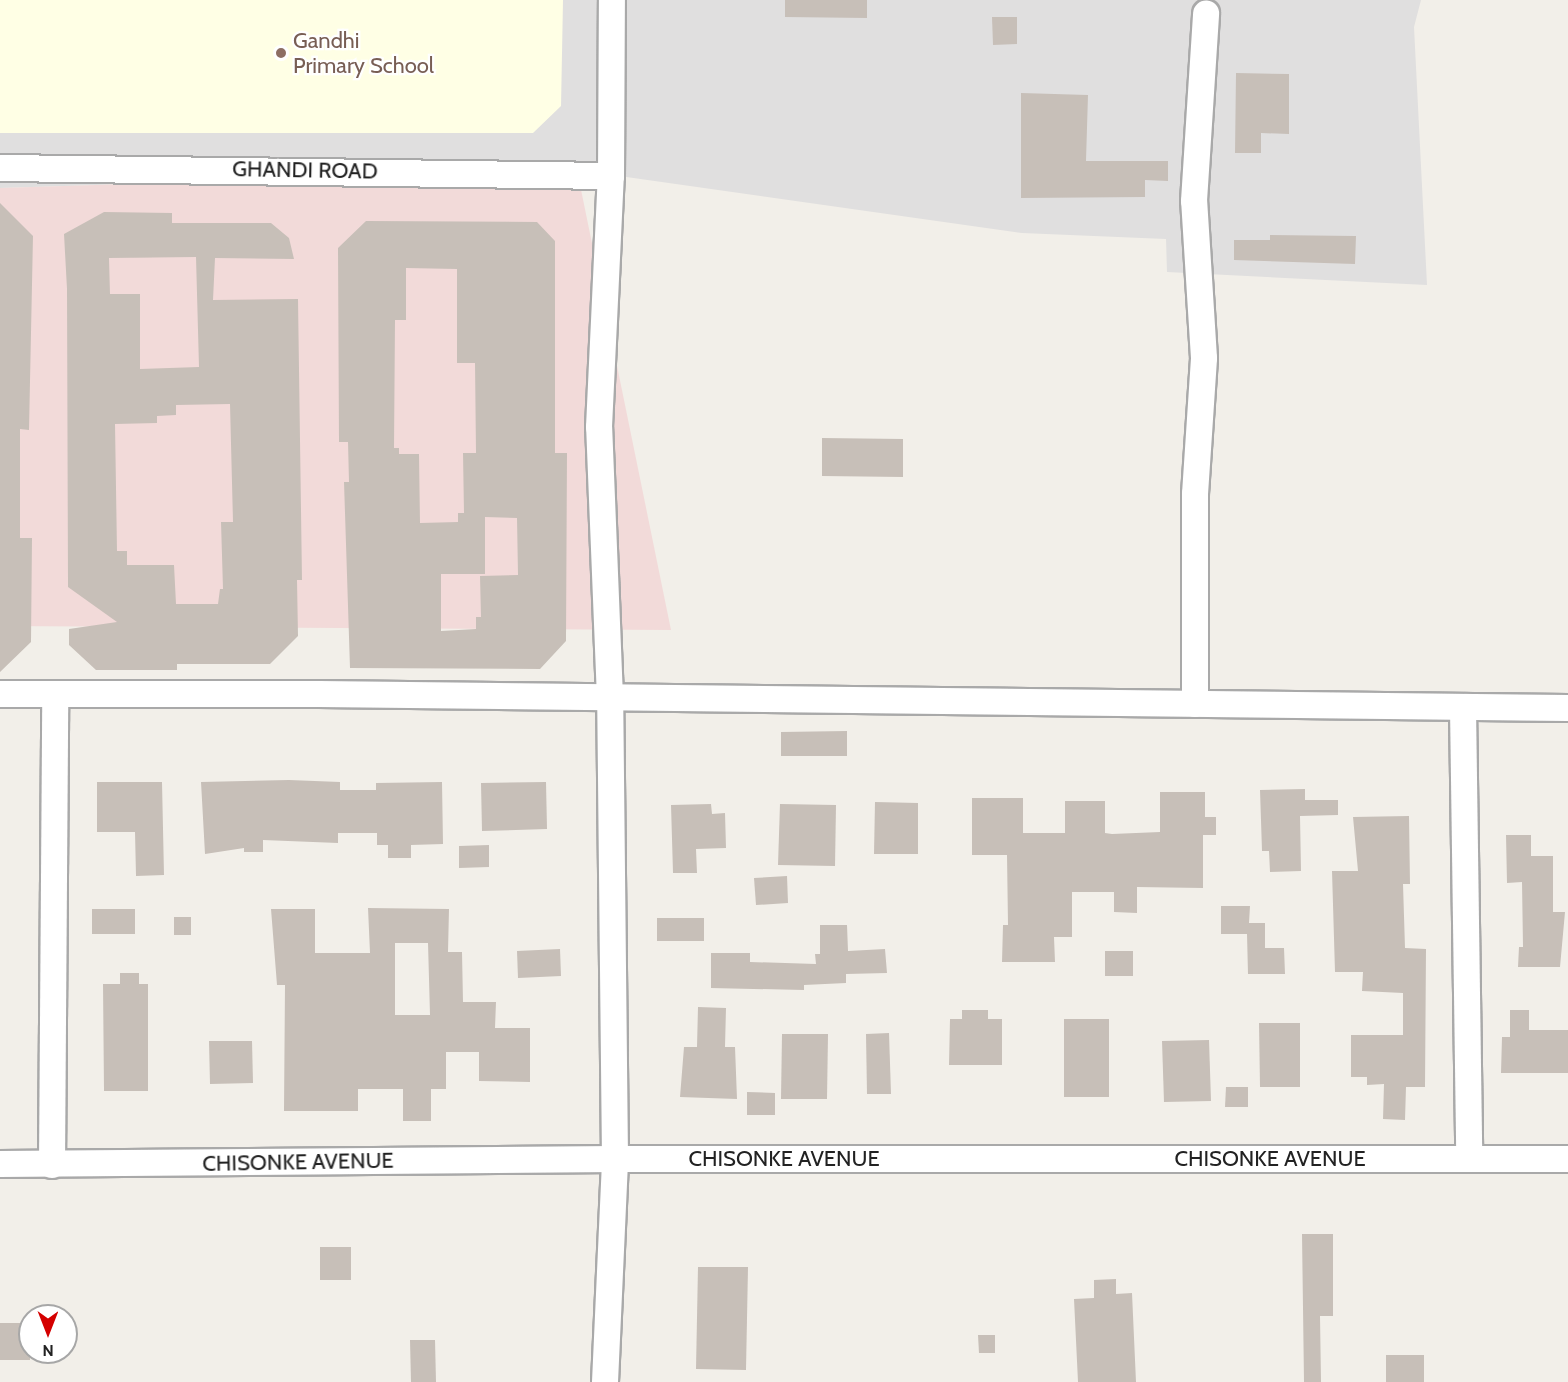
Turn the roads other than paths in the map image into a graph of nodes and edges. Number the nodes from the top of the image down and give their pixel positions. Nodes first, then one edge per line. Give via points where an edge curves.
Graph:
1 (612, 0) edge
2 (1206, 13) dead end
3 (0, 168) edge
4 (611, 176) junction
5 (0, 694) edge
6 (55, 695) junction
7 (610, 698) junction
8 (1196, 704) junction
9 (1463, 707) junction
10 (1568, 708) edge
11 (1469, 1158) junction
12 (615, 1159) junction
13 (1568, 1159) edge
14 (0, 1164) edge
15 (52, 1165) junction
16 (605, 1382) edge

1 - 4 street
2 - 8 street via 1194,201 1204,358 1195,494
3 - 4 street, GHANDI ROAD
4 - 7 street via 599,427
5 - 6 street
6 - 7 street
6 - 15 street
7 - 8 street
7 - 12 street
8 - 9 street
9 - 10 street
9 - 11 street
11 - 12 street, CHISONKE AVENUE
11 - 13 street, CHISONKE AVENUE
12 - 15 street, CHISONKE AVENUE
12 - 16 street
14 - 15 street, CHISONKE AVENUE

